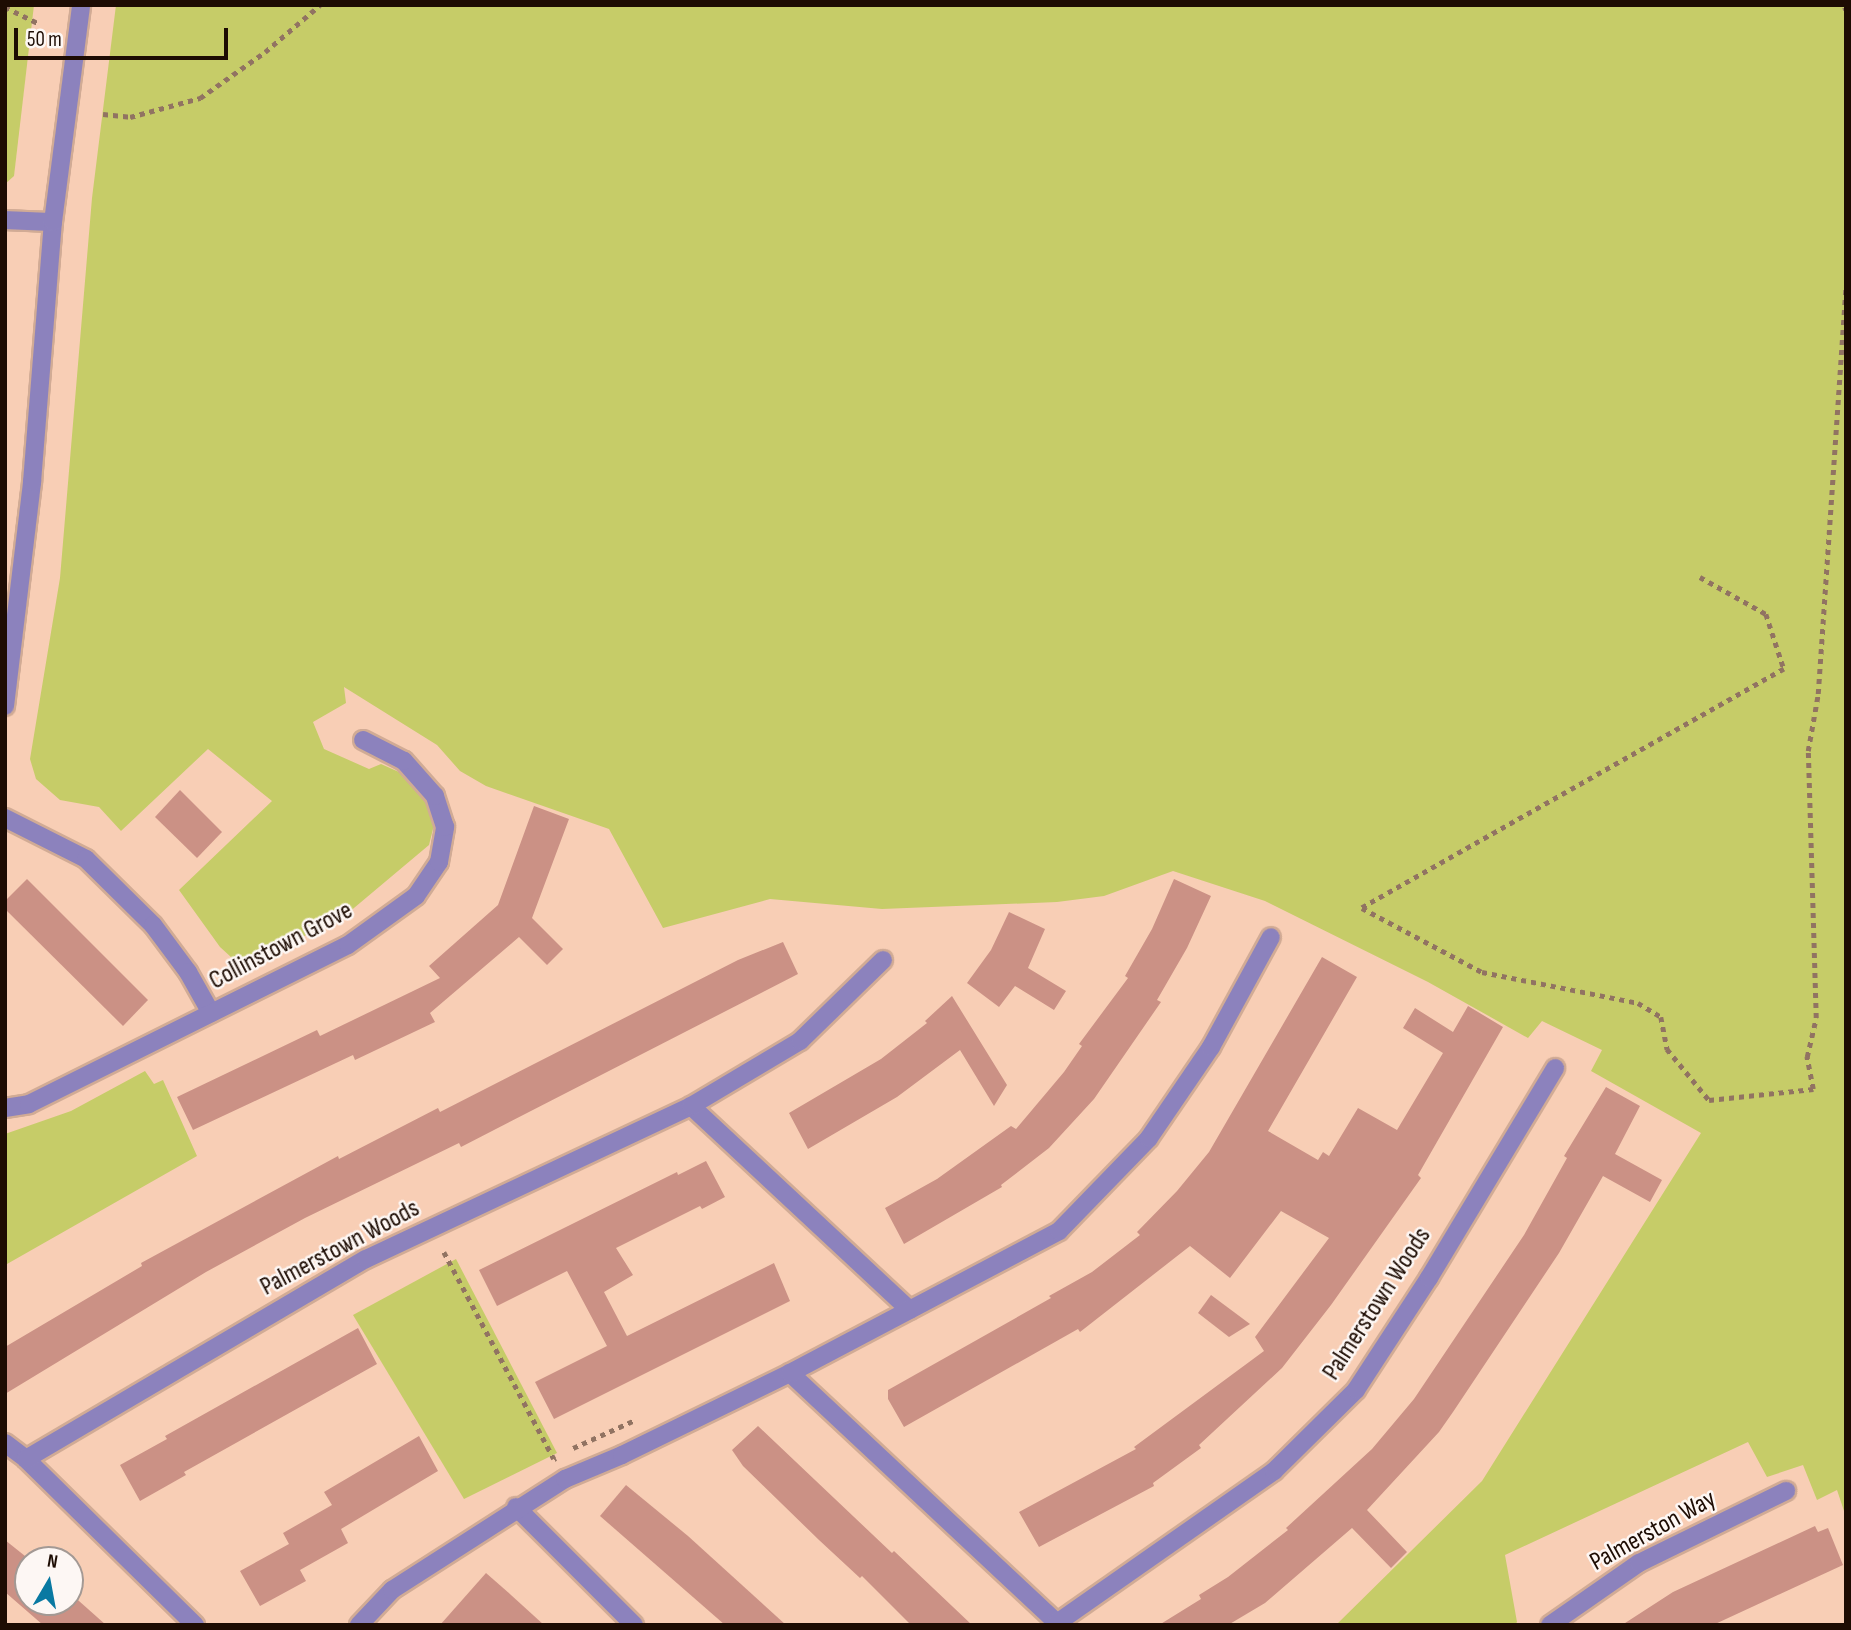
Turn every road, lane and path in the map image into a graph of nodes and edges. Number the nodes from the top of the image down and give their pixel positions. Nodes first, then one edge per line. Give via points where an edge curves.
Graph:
1 (80, 5) edge
2 (320, 5) edge
3 (5, 7) edge
4 (38, 23) dead end
5 (103, 114) dead end
6 (5, 219) edge
7 (52, 222) junction
8 (1846, 285) edge
9 (1700, 577) dead end
10 (5, 706) edge
11 (363, 740) dead end
12 (5, 818) edge
13 (1270, 937) dead end
14 (883, 960) dead end
15 (211, 1013) junction
16 (1555, 1068) dead end
17 (691, 1107) junction
18 (5, 1108) edge
19 (444, 1252) dead end
20 (910, 1310) junction
21 (790, 1373) junction
22 (646, 1415) dead end
23 (5, 1443) edge
24 (26, 1459) junction
25 (1786, 1491) dead end
26 (516, 1507) junction
27 (191, 1623) edge
28 (1058, 1624) edge
29 (359, 1625) edge
30 (634, 1625) edge
31 (1550, 1625) edge

1 - 7 street
2 - 5 path via 265,52 200,97 130,117
3 - 4 path
6 - 7 street
7 - 10 street via 32,482
8 - 9 path via 1818,694 1808,751 1816,1018 1807,1057 1813,1089 1709,1100 1667,1049 1661,1017 1638,1003 1482,972 1362,908 1784,669 1766,614
11 - 15 street, Collinstown Grove via 404,761 435,796 445,827 439,862 416,896 348,945
12 - 15 street, Collinstown Grove via 86,859 153,925
13 - 20 street via 1211,1047 1149,1138 1059,1231
14 - 17 street, Palmerstown Woods via 800,1041
15 - 18 street, Collinstown Grove via 29,1104
16 - 28 street, Palmerstown Woods via 1356,1390 1275,1471
17 - 20 street
17 - 24 street, Palmerstown Woods via 366,1259
19 - 22 path via 554,1459
20 - 21 street
21 - 26 street via 565,1479
21 - 28 street, Palmerstown Woods
23 - 24 street
24 - 27 street
25 - 31 street, Palmerston Way via 1639,1563
26 - 29 street via 392,1590
26 - 30 street

